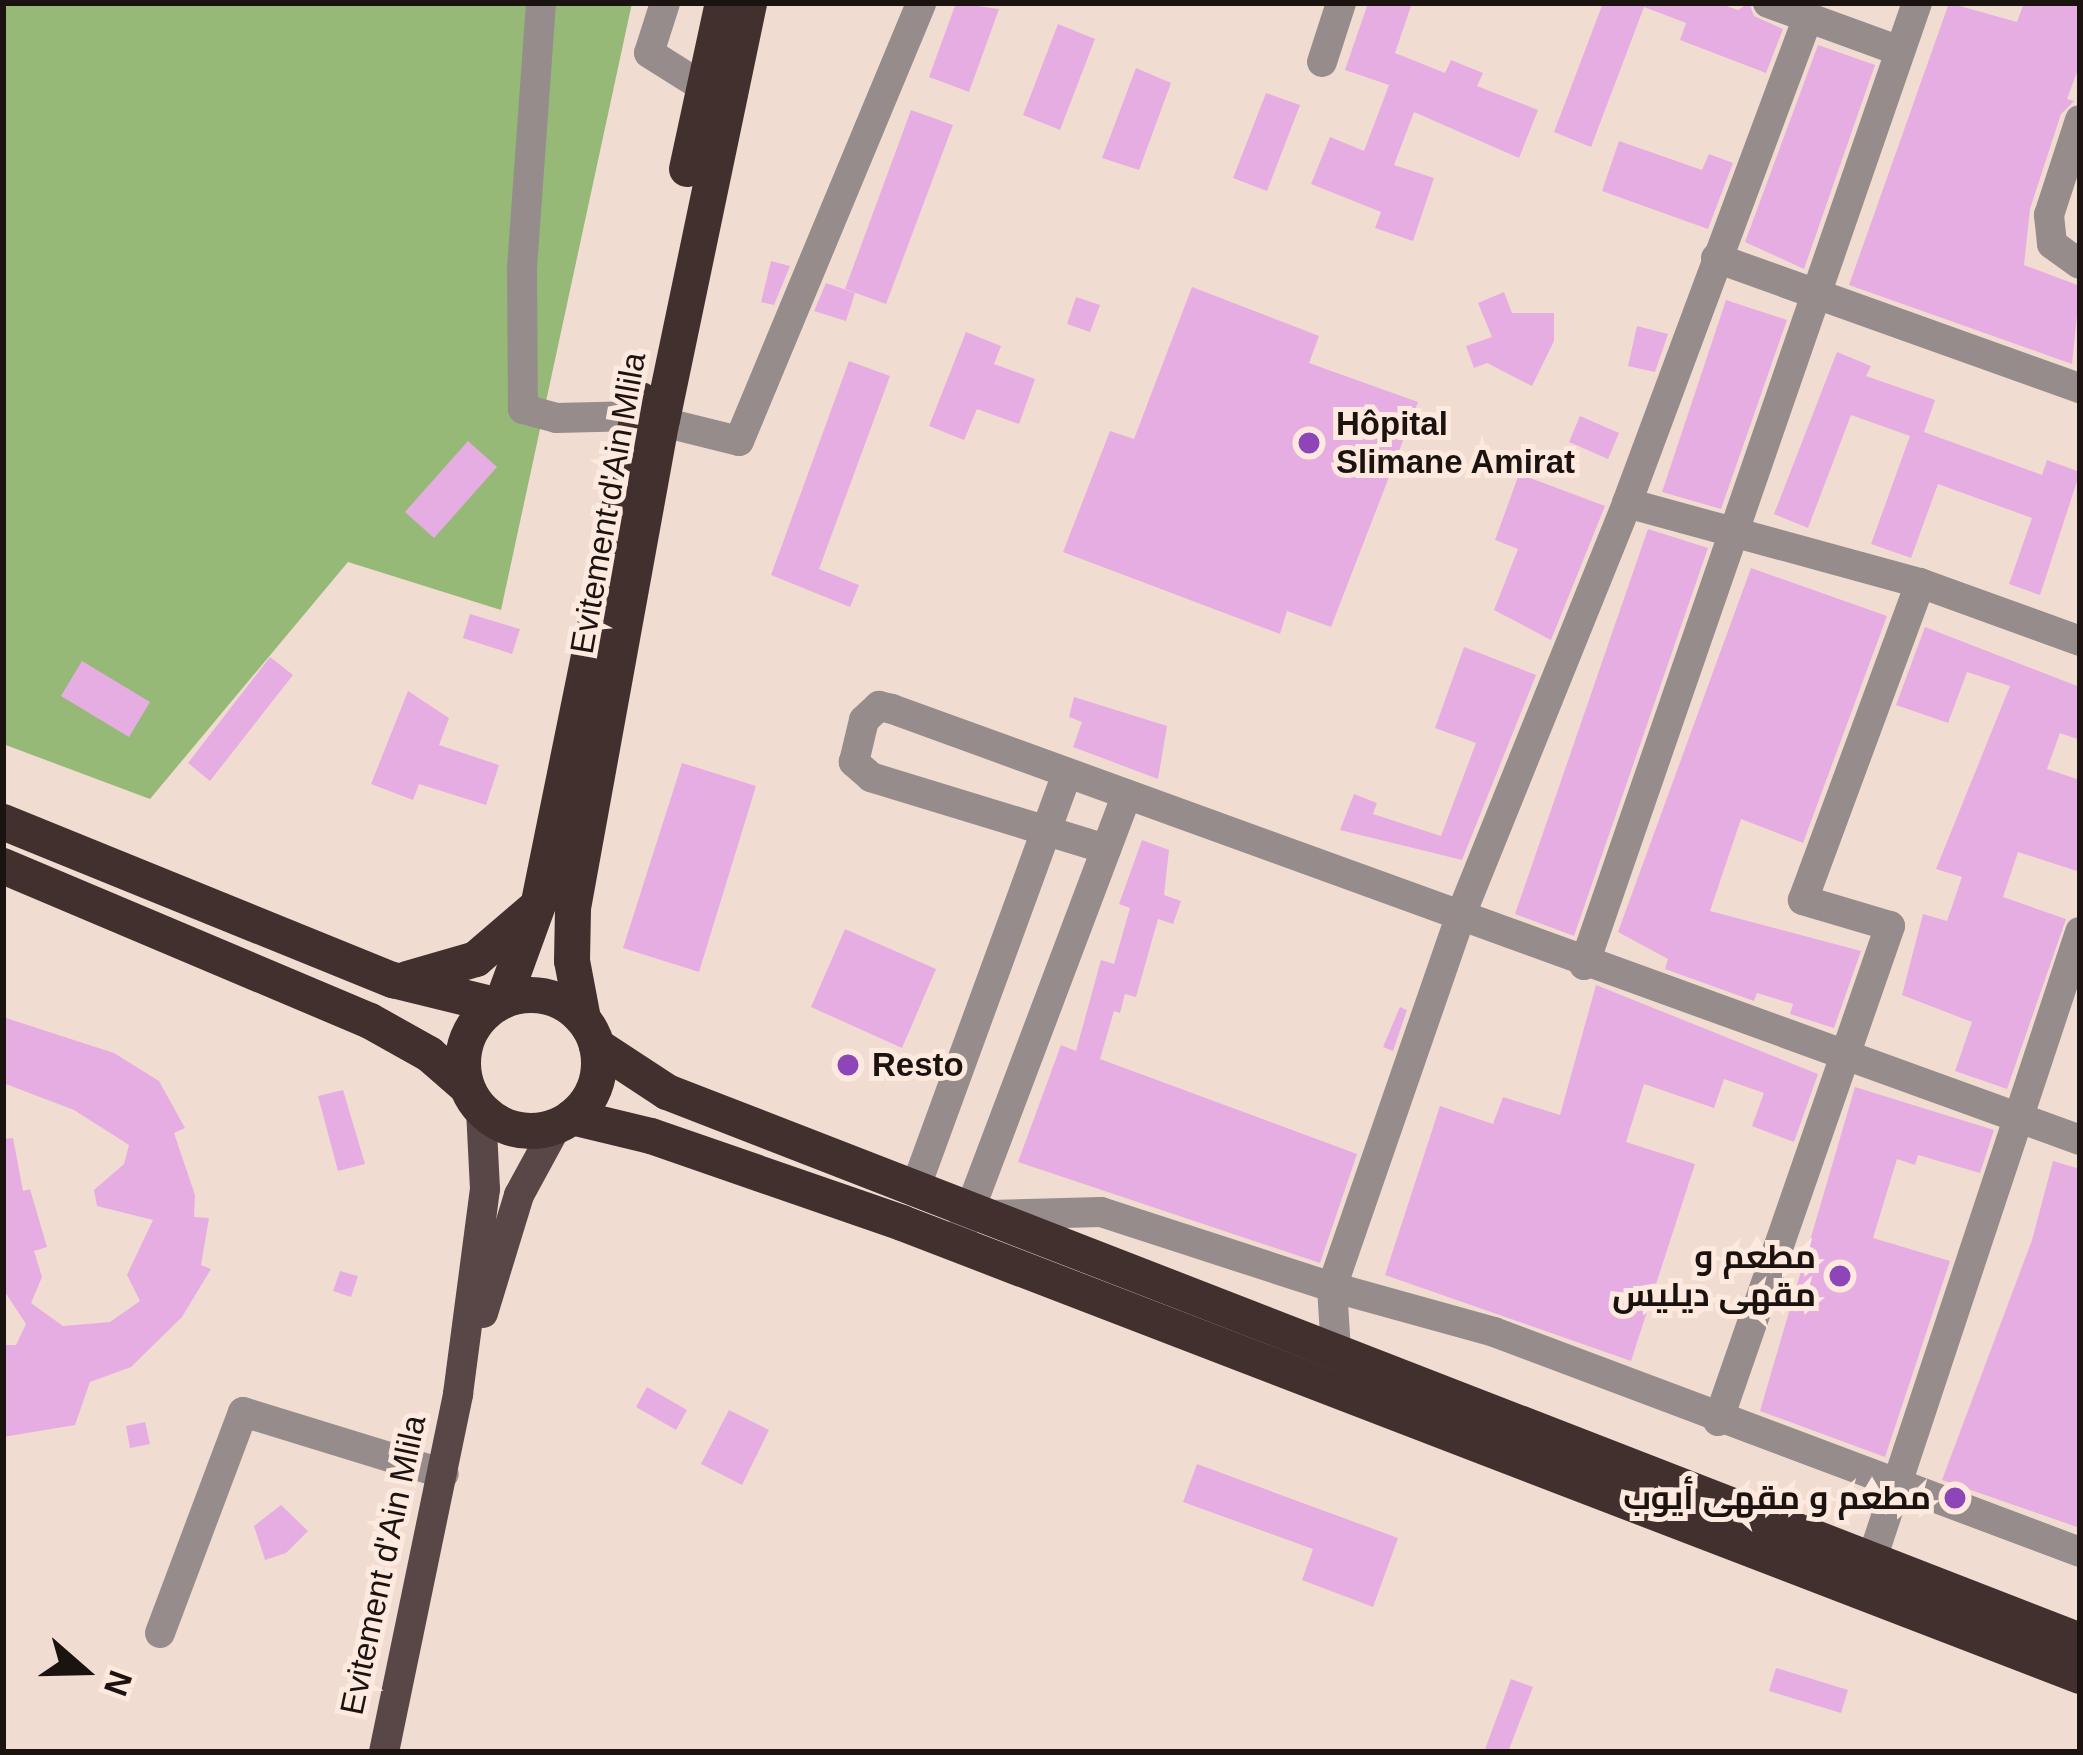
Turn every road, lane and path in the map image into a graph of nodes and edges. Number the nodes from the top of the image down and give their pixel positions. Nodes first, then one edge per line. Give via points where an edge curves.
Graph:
1 (541, 3) edge
2 (665, 3) edge
3 (722, 3) edge
4 (749, 3) edge
5 (922, 3) edge
6 (1341, 3) edge
7 (1768, 3) edge
8 (1917, 3) edge
9 (1808, 17) junction
10 (1900, 51) junction
11 (1322, 62) dead end
12 (703, 87) junction
13 (2080, 120) edge
14 (1717, 258) junction
15 (2080, 264) edge
16 (1815, 297) junction
17 (2080, 388) edge
18 (650, 418) junction
19 (1627, 503) junction
20 (1732, 534) junction
21 (1920, 583) junction
22 (2080, 641) edge
23 (1067, 774) junction
24 (1126, 796) junction
25 (3, 822) edge
26 (1045, 831) junction
27 (1106, 849) junction
28 (3, 866) edge
29 (539, 902) junction
30 (1460, 917) junction
31 (2080, 932) edge
32 (1584, 964) junction
33 (393, 980) junction
34 (499, 1003) junction
35 (590, 1032) junction
36 (1848, 1056) junction
37 (474, 1099) junction
38 (2013, 1116) junction
39 (564, 1122) junction
40 (2080, 1140) edge
41 (915, 1189) junction
42 (979, 1212) junction
43 (957, 1244) junction
44 (1332, 1287) junction
45 (1336, 1352) junction
46 (458, 1394) junction
47 (1718, 1421) junction
48 (444, 1474) junction
49 (1894, 1488) junction
50 (2080, 1552) edge
51 (1871, 1560) junction
52 (1859, 1598) junction
53 (160, 1633) dead end
54 (2080, 1641) edge
55 (2080, 1676) edge
56 (384, 1752) edge

1 - 18 street via 518,398 523,409 556,418
2 - 12 street via 649,52
3 - 12 highway, Evitement d'Ain Mlila
4 - 18 highway, Evitement d'Ain Mlila
5 - 18 street via 739,441
6 - 11 street
7 - 9 street
8 - 10 street
9 - 10 street
9 - 14 street
10 - 16 street
12 - 18 highway, Evitement d'Ain Mlila
13 - 15 street via 2049,215 2052,244
14 - 16 street
14 - 19 street
16 - 17 street
16 - 20 street
18 - 29 highway, Evitement d'Ain Mlila
18 - 35 highway, Evitement d'Ain Mlila via 573,908 572,961
19 - 20 street
19 - 30 street
20 - 21 street
20 - 32 street
21 - 22 street
21 - 36 street via 1803,900 1890,926
23 - 24 street
23 - 26 street
23 - 26 street via 892,709 879,706 864,720 854,762 871,777
24 - 27 street
24 - 30 street
25 - 33 highway
26 - 27 street
26 - 41 street
27 - 42 street
28 - 37 highway via 370,1021 429,1054
29 - 33 highway via 476,959
29 - 34 highway, Evitement d'Ain Mlila
30 - 32 street
30 - 44 street
31 - 38 street
32 - 36 street
33 - 34 highway
34 - 35 highway via 546,996
34 - 37 highway via 470,1032
35 - 39 highway via 592,1093
35 - 41 highway via 668,1092
36 - 38 street
36 - 47 street
37 - 39 highway via 508,1128
37 - 46 main road via 485,1190
38 - 40 street
38 - 49 street
39 - 43 highway via 651,1136
39 - 46 main road via 519,1195
41 - 42 highway
42 - 43 street
42 - 44 street via 1101,1212
42 - 45 highway
43 - 52 highway
44 - 45 street
44 - 47 street via 1494,1332
45 - 51 highway
46 - 48 main road, Evitement d'Ain Mlila
47 - 49 street
48 - 53 street via 243,1412
48 - 56 main road, Evitement d'Ain Mlila
49 - 50 street
49 - 51 street
51 - 52 street
51 - 54 highway
52 - 55 highway

